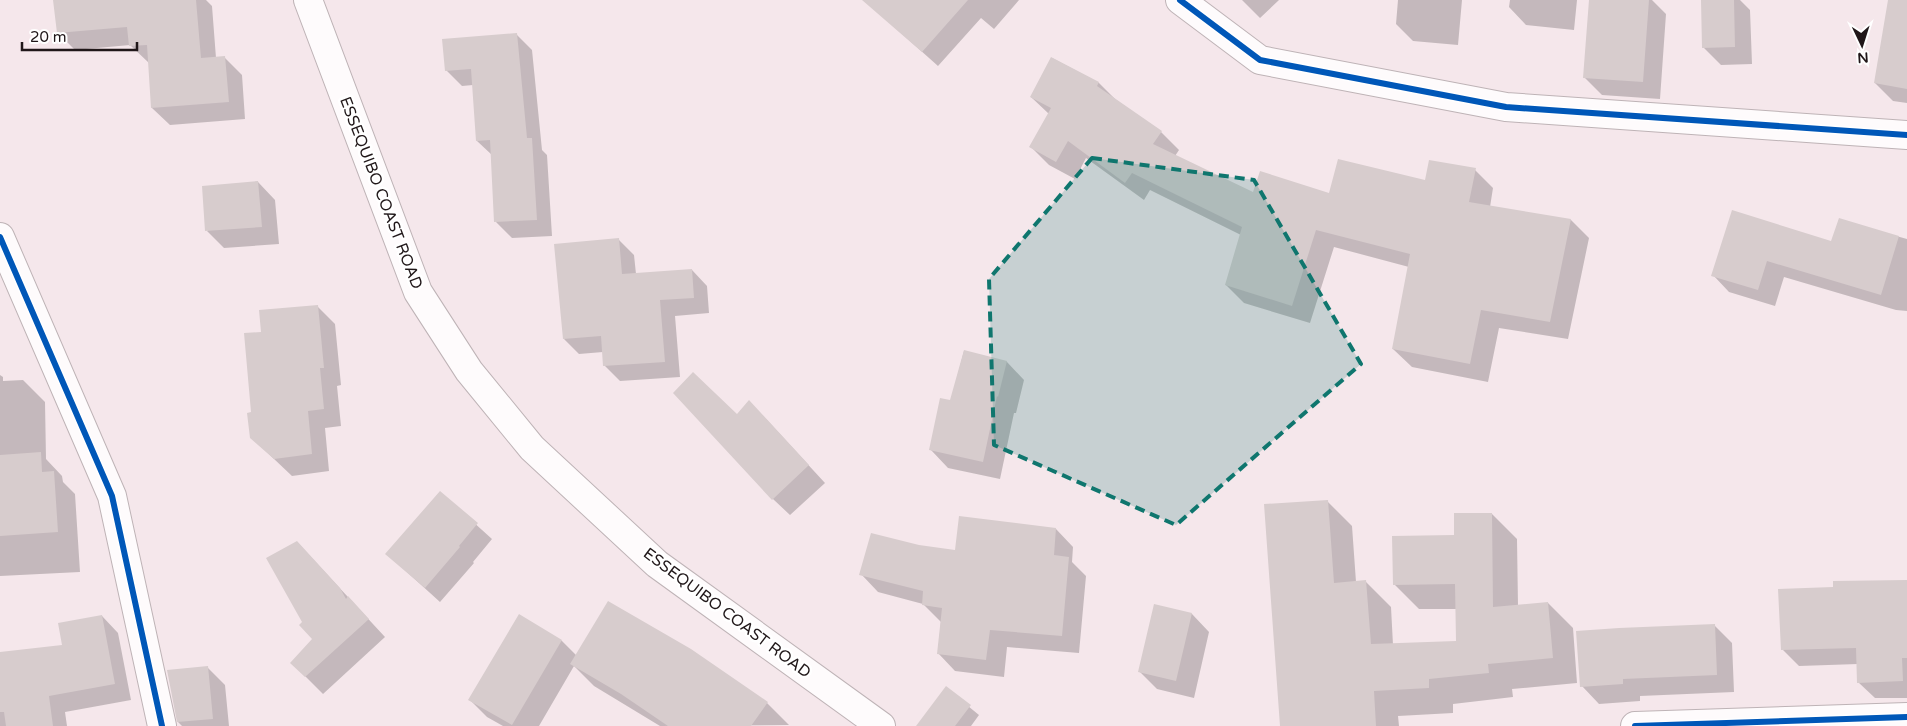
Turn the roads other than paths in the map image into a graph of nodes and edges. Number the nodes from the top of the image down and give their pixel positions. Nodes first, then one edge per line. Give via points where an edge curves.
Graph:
1 (308, 0) edge
2 (1180, 0) edge
3 (1907, 135) edge
4 (0, 237) edge
5 (1907, 717) edge
6 (162, 726) edge
7 (881, 726) edge
8 (1635, 726) edge

1 - 7 street, ESSEQUIBO COAST ROAD via 418,292 469,371 532,448 656,564
2 - 3 street via 1260,60 1496,106
4 - 6 street via 112,496
5 - 8 street

